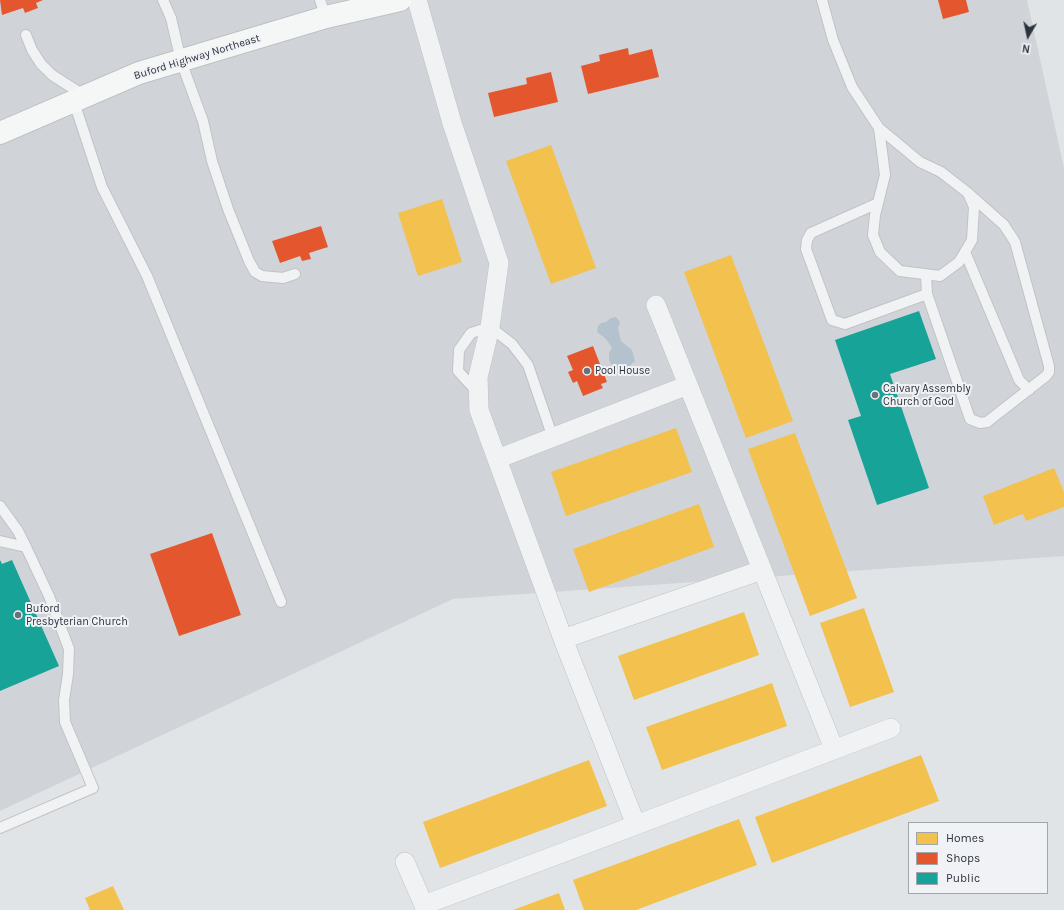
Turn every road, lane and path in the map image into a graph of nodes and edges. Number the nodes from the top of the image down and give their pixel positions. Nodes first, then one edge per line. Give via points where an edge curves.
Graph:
1 (164, 0) edge
2 (400, 0) edge
3 (417, 0) edge
4 (822, 0) edge
5 (323, 9) edge
6 (26, 35) dead end
7 (181, 61) junction
8 (80, 99) junction
9 (3, 128) edge
10 (880, 128) junction
11 (968, 192) junction
12 (878, 203) junction
13 (965, 252) junction
14 (295, 274) dead end
15 (926, 275) junction
16 (927, 294) junction
17 (656, 304) dead end
18 (490, 327) junction
19 (688, 385) junction
20 (1029, 390) junction
21 (553, 438) junction
22 (497, 459) junction
23 (0, 506) edge
24 (0, 541) edge
25 (26, 547) junction
26 (762, 570) junction
27 (281, 602) dead end
28 (563, 639) junction
29 (891, 728) dead end
30 (834, 749) junction
31 (636, 825) junction
32 (0, 828) edge
33 (405, 862) dead end
34 (425, 907) edge

1 - 7 lane
2 - 5 main road, Buford Highway Northeast
3 - 18 street via 452,123 499,263
4 - 10 lane via 833,40 852,87
5 - 7 main road, Buford Highway Northeast
6 - 8 lane via 41,64
7 - 8 main road, Buford Highway Northeast via 140,73
7 - 14 lane via 197,100 212,161 228,209 255,272 272,278
8 - 9 main road, Buford Highway Northeast
8 - 27 lane via 102,187 147,276
10 - 11 lane via 920,162 941,172
10 - 12 lane via 885,175
11 - 13 lane via 974,208 972,240
11 - 20 lane via 1004,225 1015,242 1049,366 1046,376
12 - 15 lane via 873,235 880,252 900,271
12 - 16 lane via 811,233 807,240 806,249 832,320 844,324
13 - 15 lane via 959,262 940,276
13 - 20 lane via 1019,380
15 - 16 lane
16 - 20 lane via 970,419 974,422 987,422
17 - 19 street
18 - 21 lane via 512,344 528,365
18 - 22 street via 478,377 479,410
19 - 21 street
19 - 26 street
21 - 22 street
22 - 28 street
23 - 25 lane
24 - 25 lane
25 - 32 lane via 49,596 69,649 64,700 65,722 93,788
26 - 28 street
26 - 30 street
28 - 31 street
29 - 30 street
30 - 31 street
31 - 34 street
33 - 34 street

